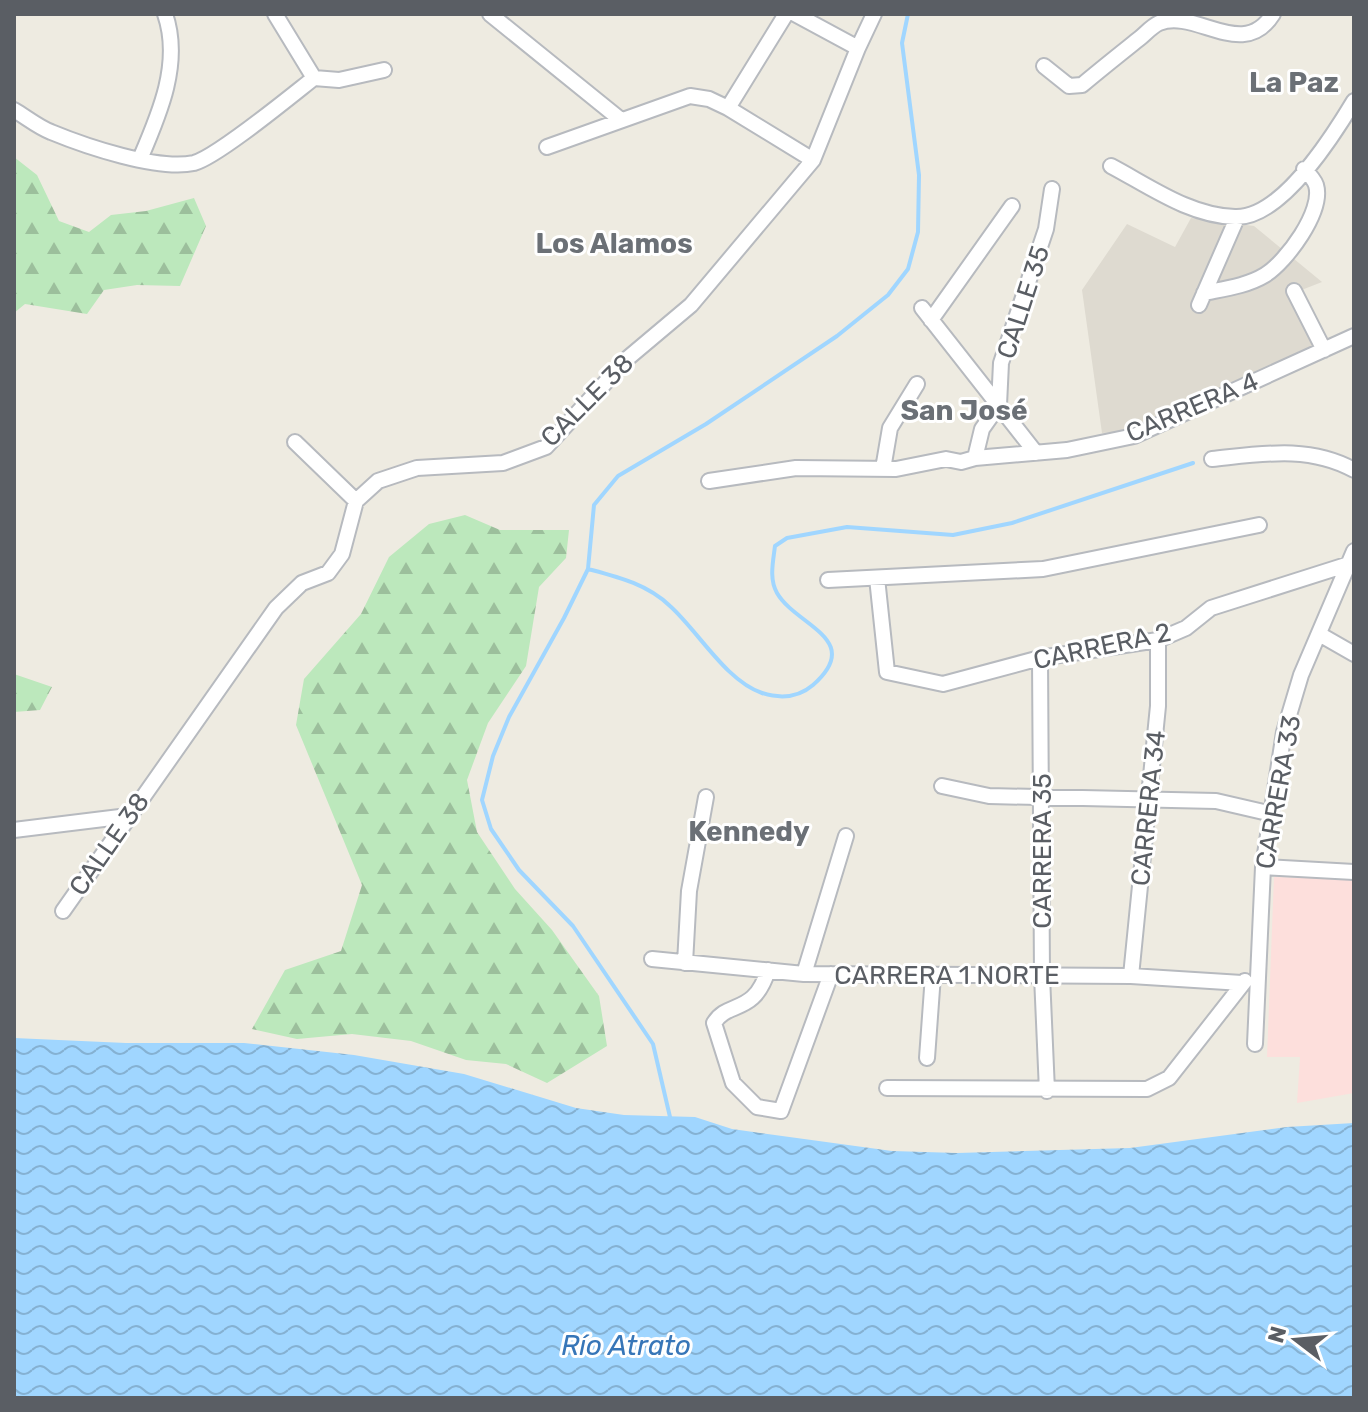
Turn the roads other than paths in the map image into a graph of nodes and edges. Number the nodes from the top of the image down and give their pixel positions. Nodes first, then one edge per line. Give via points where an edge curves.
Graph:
1 (165, 14) edge
2 (275, 14) edge
3 (490, 14) edge
4 (786, 14) edge
5 (795, 14) edge
6 (874, 14) edge
7 (1273, 14) edge
8 (858, 48) junction
9 (1044, 66) dead end
10 (384, 70) dead end
11 (314, 78) junction
12 (1354, 101) edge
13 (728, 108) junction
14 (14, 110) edge
15 (621, 120) junction
16 (547, 147) dead end
17 (140, 159) junction
18 (813, 160) junction
19 (1111, 166) dead end
20 (1304, 169) junction
21 (1052, 189) dead end
22 (1012, 206) dead end
23 (1237, 218) junction
24 (1294, 291) dead end
25 (1354, 336) edge
26 (1324, 350) junction
27 (917, 384) dead end
28 (999, 405) junction
29 (295, 442) dead end
30 (1036, 453) junction
31 (975, 458) junction
32 (1212, 459) dead end
33 (883, 469) junction
34 (1354, 470) edge
35 (709, 481) dead end
36 (356, 501) junction
37 (1259, 525) dead end
38 (1354, 551) edge
39 (1346, 565) junction
40 (877, 578) junction
41 (828, 580) dead end
42 (1319, 634) junction
43 (1158, 640) junction
44 (1354, 654) edge
45 (1040, 658) junction
46 (942, 786) dead end
47 (706, 797) dead end
48 (1042, 798) junction
49 (1148, 799) junction
50 (1272, 814) junction
51 (128, 816) junction
52 (14, 830) edge
53 (846, 836) dead end
54 (1263, 867) junction
55 (1354, 872) edge
56 (63, 911) dead end
57 (652, 959) dead end
58 (685, 963) junction
59 (768, 970) junction
60 (1259, 973) junction
61 (804, 974) junction
62 (831, 974) junction
63 (933, 975) junction
64 (1042, 976) junction
65 (1131, 976) junction
66 (1242, 983) junction
67 (1255, 1044) dead end
68 (927, 1058) dead end
69 (887, 1088) dead end
70 (1047, 1091) junction

1 - 17 street via 171,56 161,110
2 - 11 street
3 - 15 street
4 - 13 street
5 - 8 street
6 - 8 street, CALLE 38
7 - 9 street via 1266,25 1249,33 1159,23 1082,85 1069,86
8 - 18 street, CALLE 38
10 - 11 street via 339,80
11 - 17 street via 196,162 170,165
12 - 20 street
13 - 15 street via 690,96
13 - 18 street
14 - 17 street via 49,131
15 - 16 street
18 - 36 street, CALLE 38 via 691,305 628,358 546,447 503,463 417,468 378,481
19 - 23 street via 1183,205
20 - 23 street via 1284,194 1260,211
20 - 23 street via 1315,184 1314,211 1284,257 1265,275 1201,299
21 - 28 street, CALLE 35 via 1034,271 1001,363
22 - 28 street via 926,314
24 - 26 street
25 - 26 street, CARRERA 4
26 - 30 street, CARRERA 4 via 1134,436
27 - 33 street via 890,428
28 - 30 street
28 - 31 street, CALLE 35 via 982,429
29 - 36 street
30 - 31 street, CARRERA 4
31 - 33 street, CARRERA 4
32 - 34 street via 1315,454
33 - 35 street, CARRERA 4 via 796,468
36 - 51 street, CALLE 38 via 342,554 328,573 302,583 276,608
37 - 40 street via 1043,569
38 - 39 street, CARRERA 33
39 - 42 street, CARRERA 33
39 - 43 street, CARRERA 2 via 1211,608 1186,628
40 - 41 street
40 - 45 street, CARRERA 2 via 887,672 943,684
42 - 44 street
42 - 50 street, CARRERA 33 via 1284,732
43 - 45 street, CARRERA 2
43 - 49 street, CARRERA 34 via 1158,706
45 - 48 street, CARRERA 35
46 - 48 street via 989,796
47 - 58 street via 689,891
48 - 49 street
48 - 64 street, CARRERA 35
49 - 50 street via 1216,801
49 - 65 street, CARRERA 34
50 - 54 street, CARRERA 33
51 - 52 street
51 - 56 street, CALLE 38
53 - 61 street
54 - 55 street
54 - 60 street, CARRERA 33
57 - 58 street, CARRERA 1 NORTE
58 - 59 street, CARRERA 1 NORTE
59 - 61 street, CARRERA 1 NORTE
59 - 62 street via 751,1002 714,1023 733,1083 757,1107 781,1111
60 - 66 street
60 - 67 street, CARRERA 33
61 - 62 street, CARRERA 1 NORTE
62 - 63 street, CARRERA 1 NORTE
63 - 64 street, CARRERA 1 NORTE
63 - 68 street
64 - 65 street, CARRERA 1 NORTE
64 - 70 street, CARRERA 35
65 - 66 street, CARRERA 1 NORTE
66 - 70 street via 1169,1078 1147,1089
69 - 70 street

